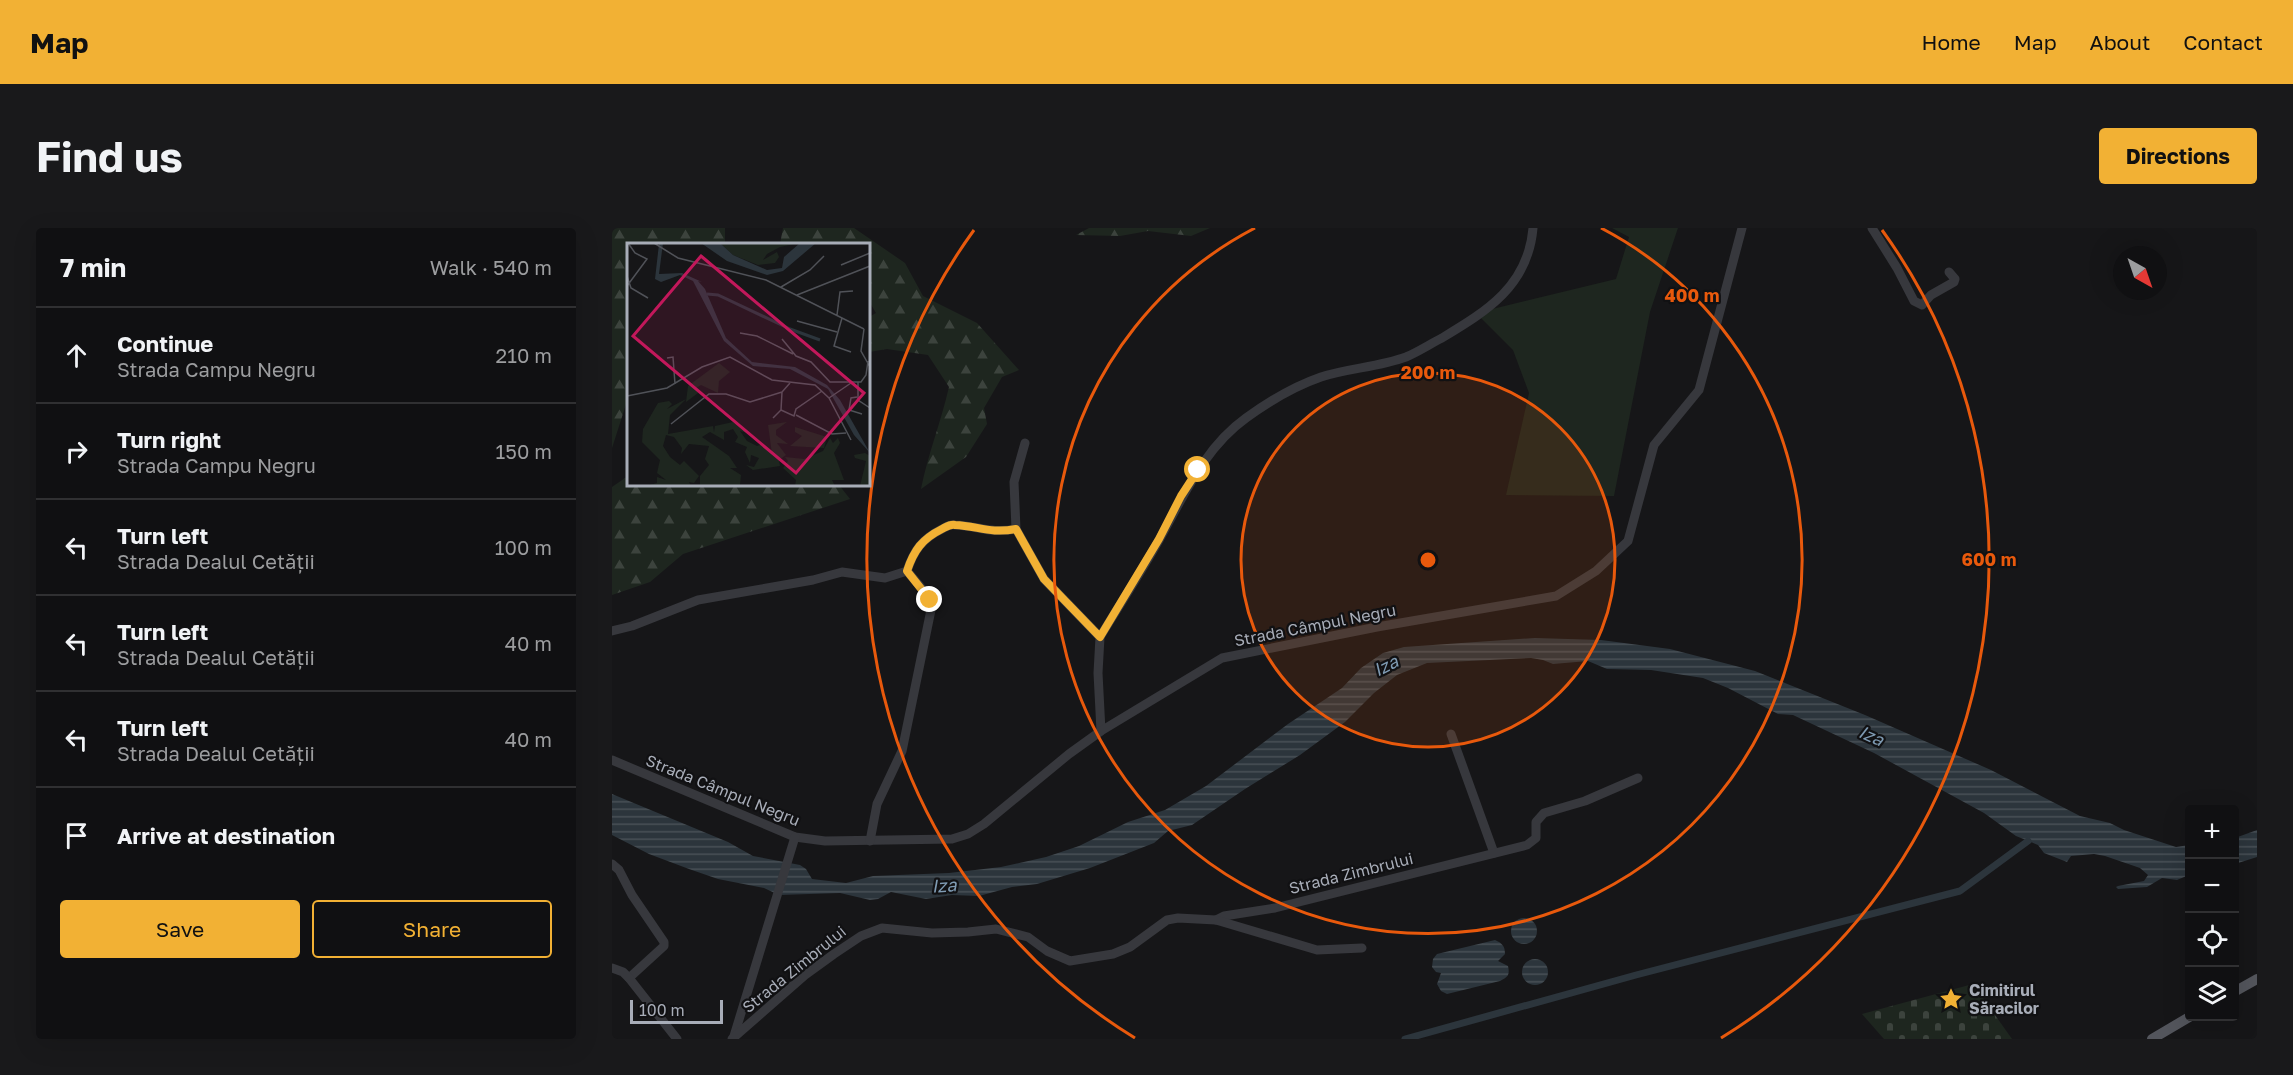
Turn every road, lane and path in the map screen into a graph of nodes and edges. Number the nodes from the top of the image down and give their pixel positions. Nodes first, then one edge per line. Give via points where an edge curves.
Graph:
1 (1533, 228) edge
2 (1742, 228) edge
3 (1872, 228) edge
4 (1949, 272) dead end
5 (1025, 443) dead end
6 (1016, 529) junction
7 (907, 571) junction
8 (612, 631) edge
9 (1100, 637) junction
10 (1101, 731) junction
11 (1451, 734) dead end
12 (612, 760) edge
13 (1638, 778) dead end
14 (795, 837) junction
15 (870, 841) junction
16 (1494, 853) junction
17 (612, 864) edge
18 (1216, 920) junction
19 (1362, 948) dead end
20 (612, 968) edge
21 (629, 978) junction
22 (2257, 979) edge
23 (2239, 990) edge
24 (2185, 1020) edge
25 (733, 1038) edge
26 (677, 1039) edge
27 (2152, 1039) edge

1 - 9 street via 1524,266 1490,309 1404,357 1321,377 1244,419 1224,437 1181,496
2 - 10 street, Strada Câmpul Negru via 1699,390 1654,445 1628,541 1596,571 1556,596 1222,658
3 - 4 street via 1918,304 1954,282
5 - 6 street via 1014,482
6 - 7 street via 998,532 952,524 918,545
6 - 9 street via 1044,579
7 - 8 street via 885,578 842,572 698,600
7 - 15 street via 932,605 902,751 877,804
9 - 10 street
10 - 15 street, Strada Câmpul Negru via 968,834 941,841
11 - 16 street
12 - 14 street, Strada Câmpul Negru
13 - 16 street, Strada Zimbrului via 1585,801 1544,813 1536,822 1532,843
14 - 15 street, Strada Câmpul Negru
14 - 25 street, Strada Zimbrului
16 - 18 street, Strada Zimbrului
17 - 21 street via 664,942
18 - 19 street, Strada Zimbrului via 1317,950
18 - 25 street, Strada Zimbrului via 1167,920 1130,947 1079,961 1056,956 1028,937 996,929 932,933 872,930 805,975
20 - 21 street
21 - 26 street
22 - 23 main road
24 - 27 main road

